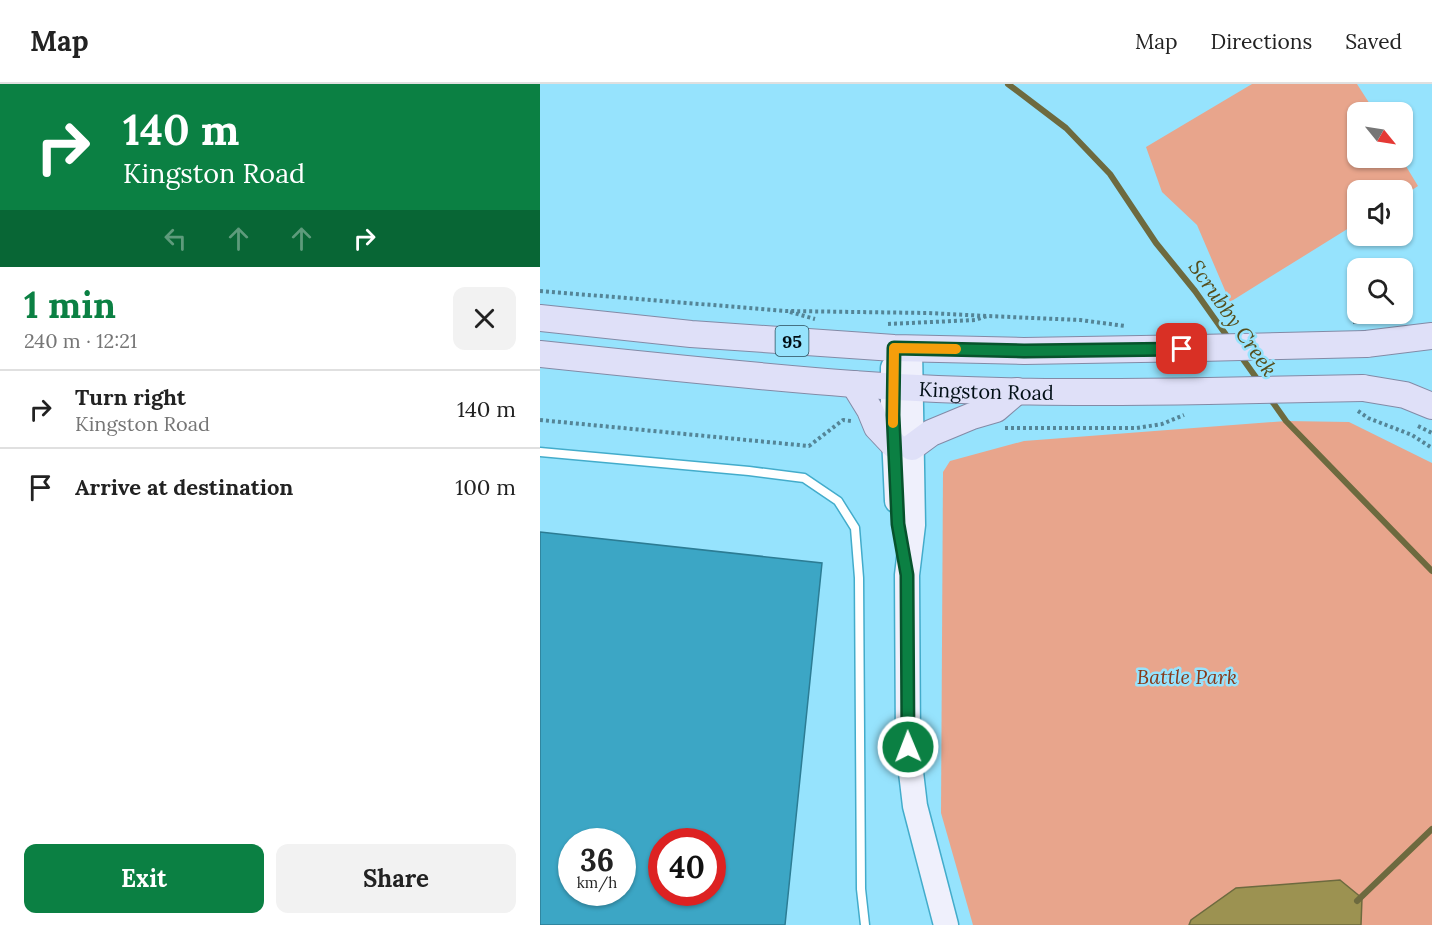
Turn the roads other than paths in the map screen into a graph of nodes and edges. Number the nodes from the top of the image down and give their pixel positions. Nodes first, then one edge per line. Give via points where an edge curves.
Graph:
1 (540, 318) edge
2 (1432, 336) edge
3 (902, 348) junction
4 (540, 354) edge
5 (854, 384) junction
6 (902, 386) junction
7 (1017, 391) junction
8 (1432, 406) edge
9 (903, 446) junction
10 (540, 452) edge
11 (865, 925) edge
12 (946, 925) edge

1 - 3 main road, Kingston Road / 95 via 691,334
2 - 3 main road, Kingston Road / 95, bridge via 1366,344 1198,348
3 - 6 street
4 - 5 main road, Kingston Road / 95
5 - 6 main road, Kingston Road / 95
5 - 9 main road via 877,427
6 - 7 main road, Kingston Road / 95
6 - 9 street
7 - 8 main road, Kingston Road / 95, bridge via 1362,388 1405,395
7 - 9 main road via 996,409
9 - 12 street via 913,525 907,575 910,772
10 - 11 lane via 804,478 838,501 855,528 859,578 861,890

